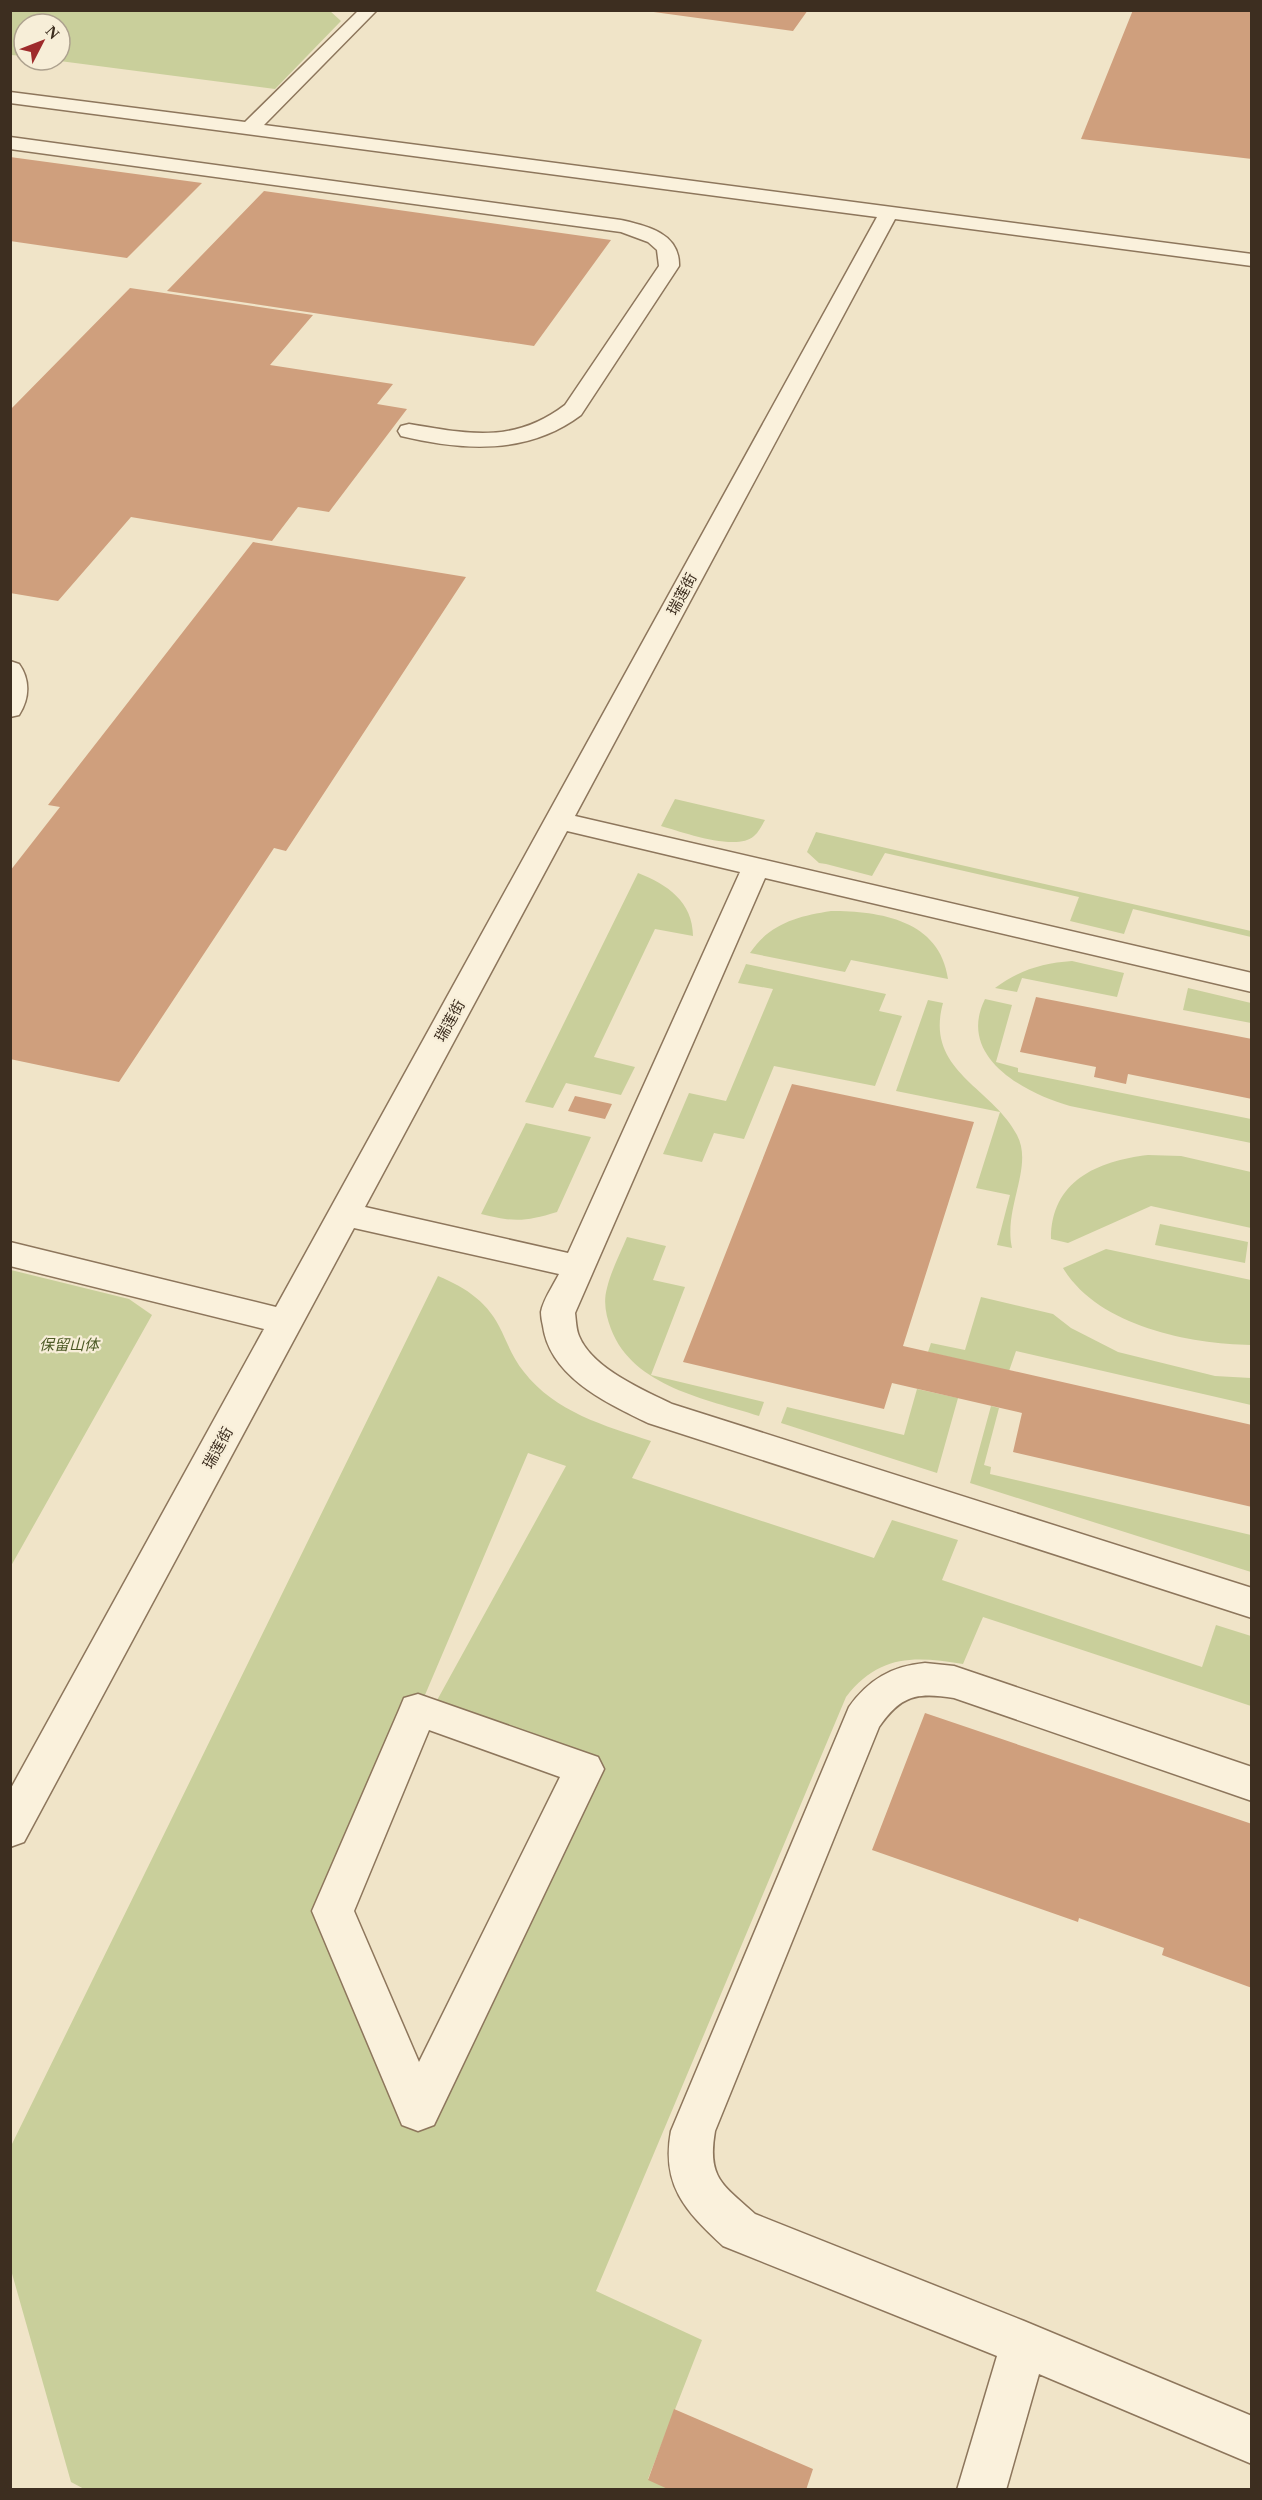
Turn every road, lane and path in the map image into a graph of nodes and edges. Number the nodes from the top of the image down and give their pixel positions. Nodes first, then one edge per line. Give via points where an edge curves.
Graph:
1 (369, 10) edge
2 (10, 98) edge
3 (249, 129) junction
4 (10, 143) edge
5 (889, 212) junction
6 (1251, 260) edge
7 (409, 431) dead end
8 (10, 669) edge
9 (10, 709) edge
10 (559, 821) junction
11 (756, 867) junction
12 (1251, 984) edge
13 (345, 1214) junction
14 (10, 1254) edge
15 (579, 1267) junction
16 (286, 1322) junction
17 (1251, 1604) edge
18 (418, 1710) joint
19 (1251, 1784) edge
20 (10, 1829) edge
21 (1024, 2344) junction
22 (1251, 2440) edge
23 (981, 2490) edge

1 - 3 street
2 - 3 street
3 - 5 street
4 - 7 street via 621,226 641,231 666,247 669,266 573,410 561,422 488,441
5 - 6 street
5 - 10 street, 瑞莲街
8 - 9 street via 16,683
10 - 11 street
10 - 13 street, 瑞莲街
11 - 12 street
11 - 15 street
13 - 15 street
13 - 16 street, 瑞莲街
14 - 16 street
15 - 17 street via 558,1313 562,1339 581,1366 614,1392 660,1414
16 - 20 street, 瑞莲街
18 - 18 street via 584,1769 418,2109 333,1911
19 - 21 street via 954,1682 919,1679 887,1690 873,1702 863,1719 693,2131 689,2155 694,2181 714,2209 739,2230
21 - 22 street
21 - 23 street

